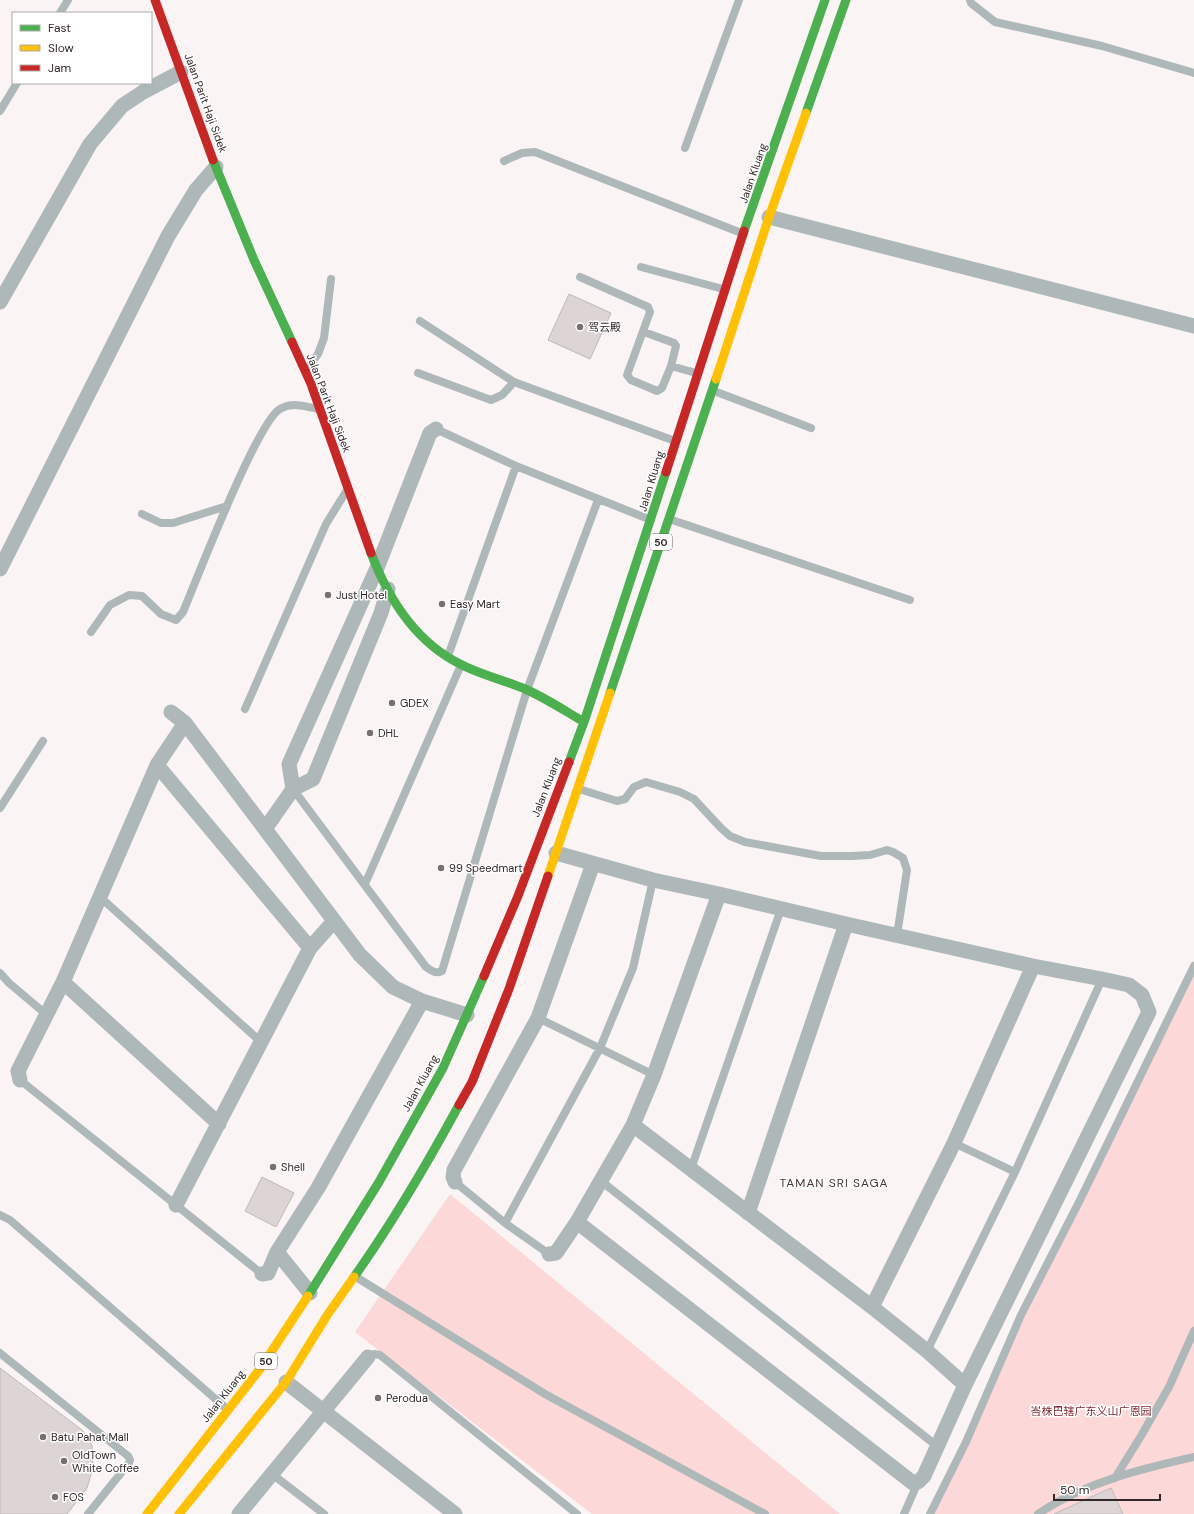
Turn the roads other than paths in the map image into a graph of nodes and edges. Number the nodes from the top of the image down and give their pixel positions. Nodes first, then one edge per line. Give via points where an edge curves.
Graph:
1 (68, 0) edge
2 (155, 0) edge
3 (739, 0) edge
4 (825, 0) edge
5 (846, 0) edge
6 (970, 0) edge
7 (61, 12) edge
8 (181, 72) junction
9 (1194, 73) edge
10 (16, 84) edge
11 (0, 111) edge
12 (685, 148) dead end
13 (504, 161) dead end
14 (216, 167) junction
15 (769, 217) junction
16 (744, 234) junction
17 (641, 267) dead end
18 (331, 278) dead end
19 (580, 278) dead end
20 (724, 290) junction
21 (0, 302) edge
22 (420, 321) dead end
23 (1194, 326) edge
24 (644, 332) junction
25 (671, 366) junction
26 (305, 371) junction
27 (418, 373) dead end
28 (697, 373) junction
29 (514, 382) junction
30 (714, 391) junction
31 (321, 409) junction
32 (811, 428) dead end
33 (436, 429) joint
34 (676, 441) junction
35 (516, 466) junction
36 (349, 487) junction
37 (598, 500) junction
38 (227, 506) junction
39 (142, 514) dead end
40 (669, 518) junction
41 (652, 520) junction
42 (377, 568) junction
43 (0, 569) edge
44 (388, 589) junction
45 (910, 600) dead end
46 (90, 632) dead end
47 (447, 657) junction
48 (461, 665) junction
49 (527, 690) junction
50 (245, 708) dead end
51 (171, 712) dead end
52 (584, 722) junction
53 (185, 723) junction
54 (43, 741) dead end
55 (157, 765) junction
56 (293, 789) junction
57 (578, 789) junction
58 (0, 808) edge
59 (265, 829) junction
60 (556, 853) junction
61 (592, 864) junction
62 (653, 880) junction
63 (365, 884) junction
64 (719, 894) junction
65 (100, 897) junction
66 (781, 909) junction
67 (334, 921) junction
68 (846, 924) junction
69 (897, 935) junction
70 (310, 948) junction
71 (1033, 966) junction
72 (1194, 966) edge
73 (0, 973) edge
74 (1102, 979) junction
75 (63, 982) junction
76 (422, 1001) junction
77 (47, 1015) junction
78 (467, 1015) junction
79 (538, 1018) junction
80 (261, 1042) junction
81 (600, 1048) junction
82 (442, 1068) junction
83 (654, 1075) junction
84 (20, 1080) joint
85 (472, 1082) junction
86 (444, 1088) dead end
87 (454, 1095) dead end
88 (219, 1124) junction
89 (633, 1125) junction
90 (446, 1130) junction
91 (954, 1143) junction
92 (467, 1146) junction
93 (691, 1168) junction
94 (1015, 1172) junction
95 (601, 1181) junction
96 (455, 1182) joint
97 (176, 1205) junction
98 (373, 1208) dead end
99 (748, 1213) junction
100 (0, 1215) edge
101 (357, 1217) junction
102 (381, 1217) dead end
103 (577, 1222) junction
104 (505, 1223) junction
105 (380, 1240) junction
106 (278, 1252) junction
107 (549, 1254) joint
108 (262, 1274) joint
109 (355, 1277) junction
110 (310, 1293) junction
111 (872, 1307) junction
112 (1194, 1331) edge
113 (927, 1351) junction
114 (0, 1354) edge
115 (368, 1357) joint
116 (286, 1382) junction
117 (965, 1385) junction
118 (227, 1410) junction
119 (325, 1410) junction
120 (937, 1446) junction
121 (1194, 1456) edge
122 (272, 1474) junction
123 (1115, 1478) junction
124 (918, 1482) junction
125 (88, 1514) edge
126 (147, 1514) edge
127 (179, 1514) edge
128 (239, 1514) edge
129 (324, 1514) edge
130 (455, 1514) edge
131 (577, 1514) edge
132 (765, 1514) edge
133 (904, 1514) edge
134 (930, 1514) edge
135 (1038, 1514) edge

1 - 7 lane
2 - 8 main road, Jalan Parit Haji Sidek
3 - 12 lane
4 - 16 main road, Jalan Kluang / 50
5 - 15 main road, 50
6 - 9 lane via 995,22 1102,46
8 - 14 main road, Jalan Parit Haji Sidek
8 - 21 street via 122,106 90,144
10 - 11 lane
13 - 16 lane via 535,152
14 - 26 main road, Jalan Parit Haji Sidek via 254,260
14 - 43 street via 196,190 168,236
15 - 23 street
15 - 30 main road, 50
16 - 20 main road, Jalan Kluang / 50
17 - 20 lane
18 - 26 lane via 324,338 318,354
19 - 24 lane via 648,308 650,312
20 - 28 main road, Jalan Kluang / 50
22 - 29 lane
24 - 25 lane via 674,343 676,346
24 - 25 lane via 627,375 631,380 658,391 662,388
25 - 28 lane
26 - 31 main road, Jalan Parit Haji Sidek
27 - 29 lane via 491,400 502,395
28 - 34 main road, Jalan Kluang / 50
29 - 34 lane
30 - 32 lane
30 - 40 main road, 50
31 - 36 main road, Jalan Parit Haji Sidek
31 - 38 lane via 295,404 279,409 261,433
33 - 35 lane
33 - 42 street via 430,433
34 - 41 main road, Jalan Kluang / 50
35 - 37 lane
35 - 47 lane
36 - 42 main road, Jalan Parit Haji Sidek
36 - 50 lane via 326,524
37 - 41 lane
37 - 49 lane
38 - 39 lane via 173,523 161,523
38 - 46 lane via 183,612 176,620 161,614 142,596 129,595 110,605
40 - 45 lane
40 - 57 main road, 50
41 - 52 main road, Jalan Kluang / 50
42 - 44 main road, Jalan Parit Haji Sidek
42 - 56 street via 289,764
44 - 47 main road, Jalan Parit Haji Sidek via 408,622 423,639
44 - 56 street via 381,613 313,779
47 - 48 main road, Jalan Parit Haji Sidek
48 - 49 main road, Jalan Parit Haji Sidek
48 - 63 lane
49 - 52 main road, Jalan Parit Haji Sidek
49 - 63 lane via 442,971 432,972 426,967
51 - 53 street
52 - 78 main road, Jalan Kluang / 50 via 518,896
53 - 55 street
53 - 59 street
54 - 58 lane
55 - 65 street
55 - 70 street
56 - 59 street
56 - 63 lane
57 - 60 main road, 50
57 - 69 lane via 617,801 625,798 634,787 646,782 694,799 730,836 745,842 821,856 870,855 886,850 894,852 902,858 907,870
59 - 67 street
60 - 61 street
60 - 85 main road, 50 via 509,989
61 - 62 street
61 - 79 street
62 - 64 street
62 - 81 lane via 633,968
64 - 66 street
64 - 83 street
65 - 75 street
65 - 80 lane
66 - 68 street
66 - 93 lane
67 - 70 street
67 - 76 street via 360,955 393,987
68 - 69 street
68 - 99 street
69 - 71 street
70 - 80 street
71 - 74 street
71 - 91 street
72 - 134 lane via 1021,1315 966,1442
73 - 77 lane
74 - 94 lane
74 - 117 street via 1128,986 1138,992 1142,995 1149,1012
75 - 77 street
75 - 88 street
76 - 78 street
76 - 106 street via 318,1188
77 - 84 street via 18,1071
78 - 82 main road, Jalan Kluang / 50
79 - 81 lane
79 - 92 street
80 - 88 street
81 - 83 lane
81 - 104 lane
82 - 86 main road
82 - 101 main road, Jalan Kluang / 50
83 - 89 street
84 - 97 lane
85 - 87 main road
85 - 90 main road, 50
88 - 97 street
89 - 93 street
89 - 95 street
90 - 92 street
90 - 105 main road, 50
91 - 94 lane
91 - 111 street
92 - 96 street via 454,1170
93 - 99 street
94 - 113 lane
95 - 103 street
95 - 120 lane
96 - 104 lane
97 - 108 lane
98 - 101 main road
99 - 111 street
100 - 118 lane via 10,1220
101 - 110 main road, Jalan Kluang / 50
102 - 105 main road
103 - 107 street via 556,1253
103 - 124 street via 913,1483
104 - 107 lane
105 - 109 main road, 50
106 - 108 street via 268,1273
106 - 110 street
109 - 116 main road, 50 via 328,1314
109 - 132 lane via 545,1394
110 - 118 main road, Jalan Kluang / 50 via 260,1369
111 - 113 street
112 - 123 lane via 1169,1387
113 - 117 street
114 - 125 lane via 128,1456 129,1463
115 - 119 street
115 - 131 lane via 380,1355
116 - 119 street
116 - 127 main road, 50
117 - 120 street
118 - 126 main road, Jalan Kluang / 50
119 - 122 street
119 - 130 street
120 - 124 street via 924,1476
121 - 123 lane
122 - 128 street
122 - 129 lane
123 - 135 lane via 1053,1503
124 - 133 lane

